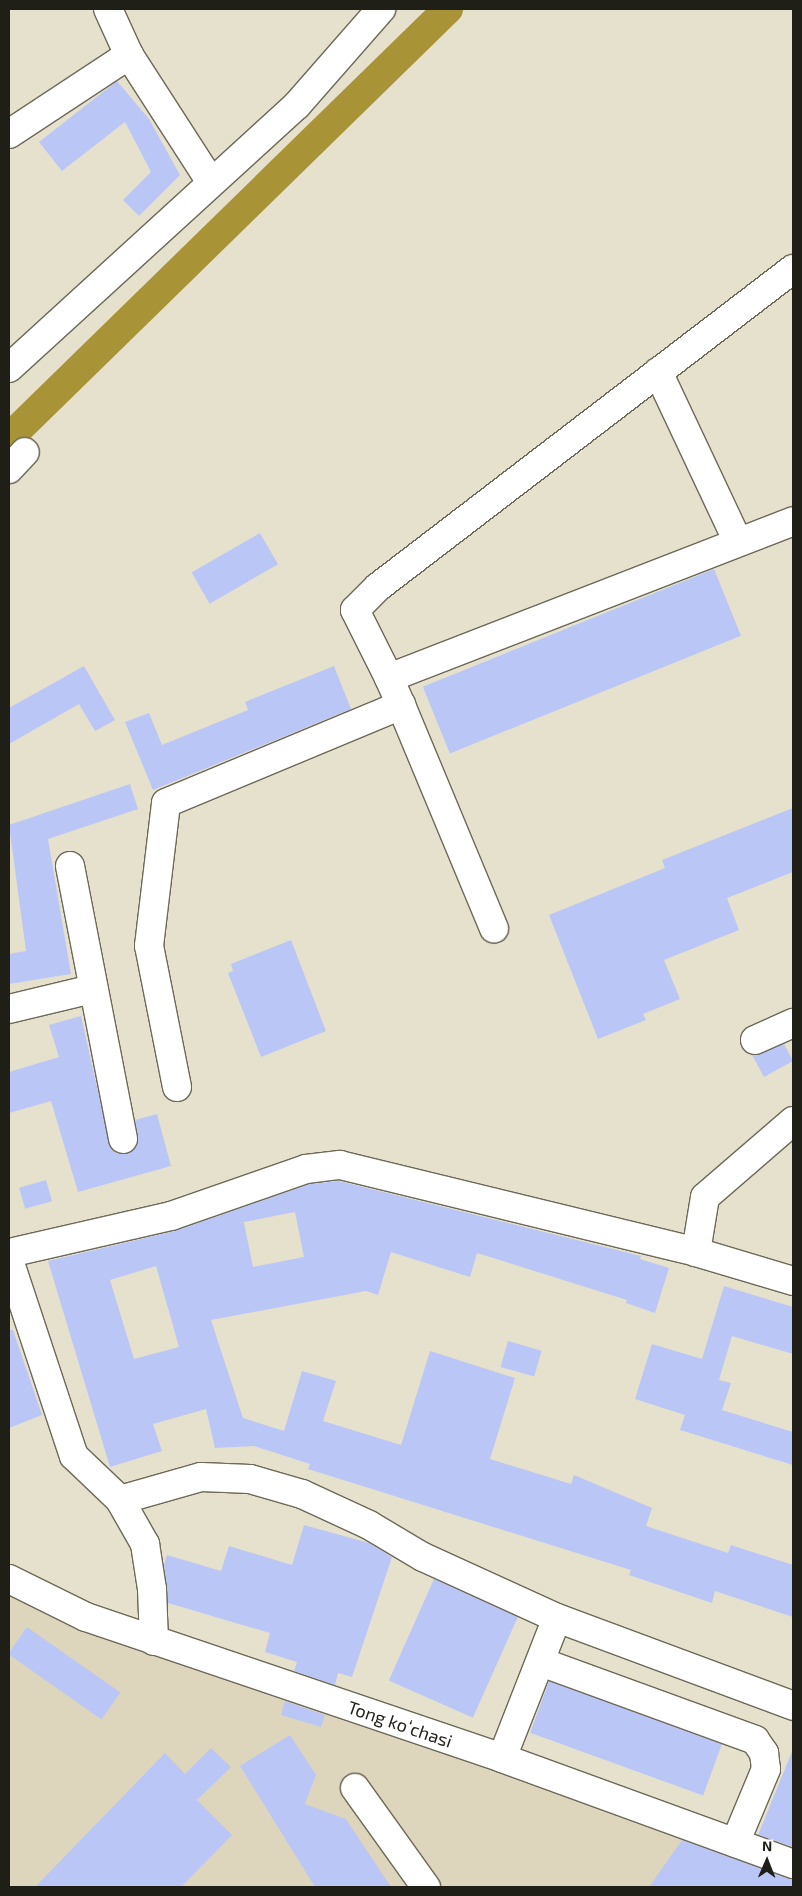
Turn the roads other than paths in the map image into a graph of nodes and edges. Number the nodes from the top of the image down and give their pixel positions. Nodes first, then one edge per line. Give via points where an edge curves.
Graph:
1 (108, 9) edge
2 (382, 9) edge
3 (129, 55) junction
4 (9, 134) edge
5 (210, 182) junction
6 (793, 269) edge
7 (9, 368) edge
8 (658, 372) junction
9 (793, 521) edge
10 (738, 542) junction
11 (389, 678) junction
12 (401, 705) junction
13 (70, 866) dead end
14 (494, 928) dead end
15 (92, 989) junction
16 (9, 1009) edge
17 (793, 1023) edge
18 (755, 1040) dead end
19 (177, 1087) dead end
20 (793, 1121) edge
21 (123, 1139) dead end
22 (9, 1252) edge
23 (696, 1252) junction
24 (9, 1260) edge
25 (793, 1281) edge
26 (120, 1500) junction
27 (9, 1579) edge
28 (557, 1618) junction
29 (154, 1641) junction
30 (541, 1662) junction
31 (793, 1706) edge
32 (502, 1758) junction
33 (355, 1788) dead end
34 (735, 1843) junction
35 (793, 1864) edge
36 (426, 1887) edge

1 - 3 street
2 - 5 street via 297,105
3 - 4 street
3 - 5 street
5 - 7 street
6 - 8 street
8 - 10 street
8 - 11 street via 378,587 356,610
9 - 10 street
10 - 11 street
11 - 12 street
12 - 14 street
12 - 19 street via 166,803 149,946
13 - 15 street
15 - 16 street
15 - 21 street
17 - 18 street
20 - 23 street via 705,1197
22 - 23 street via 171,1216 306,1169 340,1165
23 - 25 street
24 - 26 street via 74,1456
26 - 28 street via 201,1477 250,1479 302,1494 369,1524 423,1557
26 - 29 street via 145,1544 152,1589
27 - 29 street, Tong koʻchasi via 86,1617
28 - 30 street
28 - 31 street
29 - 32 street, Tong koʻchasi
30 - 32 street
30 - 34 street via 755,1740 764,1753 766,1769
32 - 34 street, Tong koʻchasi
33 - 36 street
34 - 35 street, Tong koʻchasi

